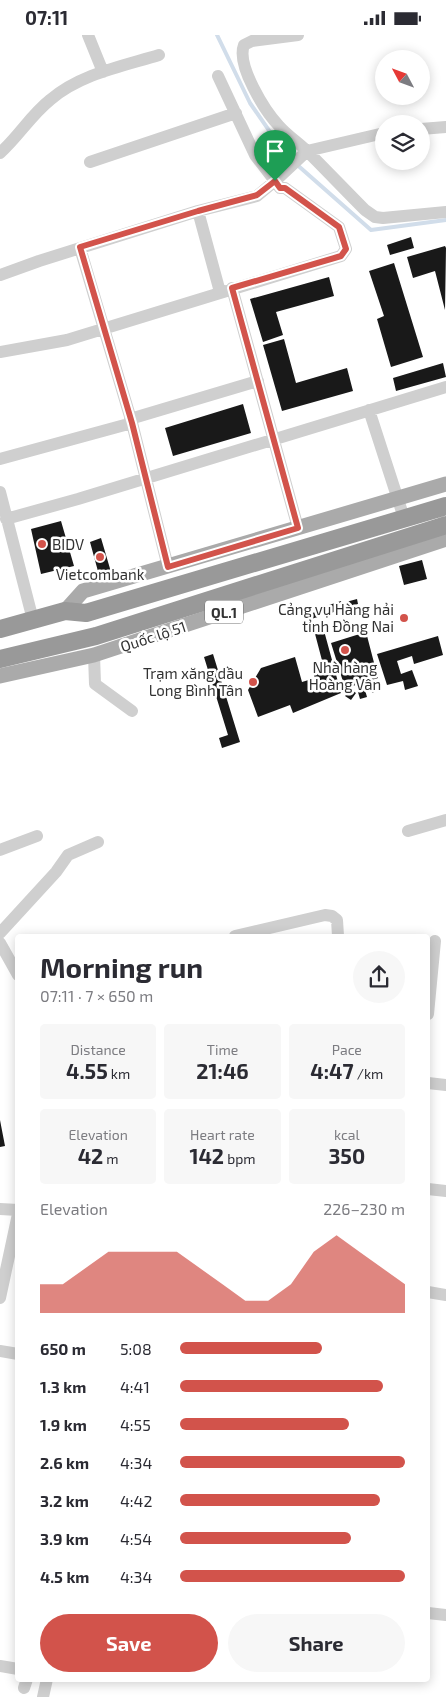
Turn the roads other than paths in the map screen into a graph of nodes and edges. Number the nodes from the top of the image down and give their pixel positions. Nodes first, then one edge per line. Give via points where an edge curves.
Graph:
1 (88, 35) edge
2 (298, 35) edge
3 (159, 55) dead end
4 (103, 72) junction
5 (218, 76) dead end
6 (236, 113) junction
7 (446, 127) edge
8 (430, 128) edge
9 (375, 135) edge
10 (307, 151) junction
11 (0, 153) edge
12 (90, 162) dead end
13 (275, 181) junction
14 (198, 211) junction
15 (446, 212) edge
16 (80, 247) junction
17 (0, 275) edge
18 (226, 290) junction
19 (105, 329) junction
20 (0, 352) edge
21 (258, 381) junction
22 (446, 387) edge
23 (369, 410) junction
24 (131, 421) junction
25 (274, 439) junction
26 (0, 459) edge
27 (146, 478) junction
28 (446, 483) edge
29 (0, 492) edge
30 (397, 498) junction
31 (446, 505) edge
32 (404, 518) junction
33 (6, 519) junction
34 (446, 525) edge
35 (298, 528) junction
36 (446, 539) edge
37 (168, 567) junction
38 (65, 611) junction
39 (32, 620) junction
40 (0, 629) edge
41 (94, 655) junction
42 (0, 659) edge
43 (0, 676) edge
44 (132, 711) dead end
45 (446, 820) edge
46 (408, 831) dead end
47 (37, 836) dead end
48 (98, 842) dead end
49 (0, 851) edge
50 (0, 933) edge
51 (244, 934) edge
52 (338, 934) edge
53 (434, 941) dead end
54 (0, 943) edge
55 (15, 970) edge
56 (430, 990) edge
57 (430, 1083) edge
58 (446, 1085) edge
59 (430, 1189) edge
60 (446, 1191) edge
61 (0, 1209) edge
62 (15, 1210) edge
63 (14, 1255) edge
64 (430, 1292) edge
65 (446, 1295) edge
66 (0, 1298) edge
67 (0, 1351) edge
68 (15, 1354) edge
69 (430, 1613) edge
70 (446, 1615) edge
71 (0, 1665) edge
72 (15, 1668) edge
73 (46, 1682) edge
74 (43, 1697) edge

1 - 4 street
2 - 10 street via 252,41 244,45 241,52 246,73 278,125
3 - 4 street
4 - 11 street via 50,99
5 - 6 street
6 - 12 street
6 - 13 street via 255,155
7 - 8 street
9 - 10 street
10 - 13 street
10 - 15 street via 375,217
13 - 14 street via 257,195
13 - 18 street via 280,188 285,188 339,227 345,253
14 - 16 street
14 - 18 street
16 - 17 street
16 - 19 street
18 - 19 street
18 - 21 street
19 - 20 street via 43,346
19 - 24 street
21 - 24 street
21 - 25 street
22 - 23 street
23 - 25 street
23 - 30 street
24 - 26 street
24 - 27 street
25 - 27 street
25 - 35 street
27 - 33 street
27 - 37 street
28 - 30 main road
29 - 33 street
30 - 32 street
30 - 35 main road
31 - 32 highway, QL.1
32 - 38 highway, QL.1 via 86,613
33 - 39 street
34 - 42 highway, Quốc lộ 51 / QL.1 via 96,636
35 - 37 main road
36 - 41 main road, Quốc lộ 51 / QL.1
37 - 38 main road via 83,591
38 - 39 highway, QL.1
39 - 40 highway, QL.1
41 - 43 main road, Quốc lộ 51 / QL.1
41 - 44 street via 95,684
45 - 46 street
47 - 49 street
48 - 50 street via 68,855 56,873
51 - 52 street via 325,915 337,920
53 - 56 street
54 - 55 street
57 - 58 street
59 - 60 street
61 - 62 street
63 - 66 street
64 - 65 street
67 - 68 street
69 - 70 street
71 - 72 street
73 - 74 street

